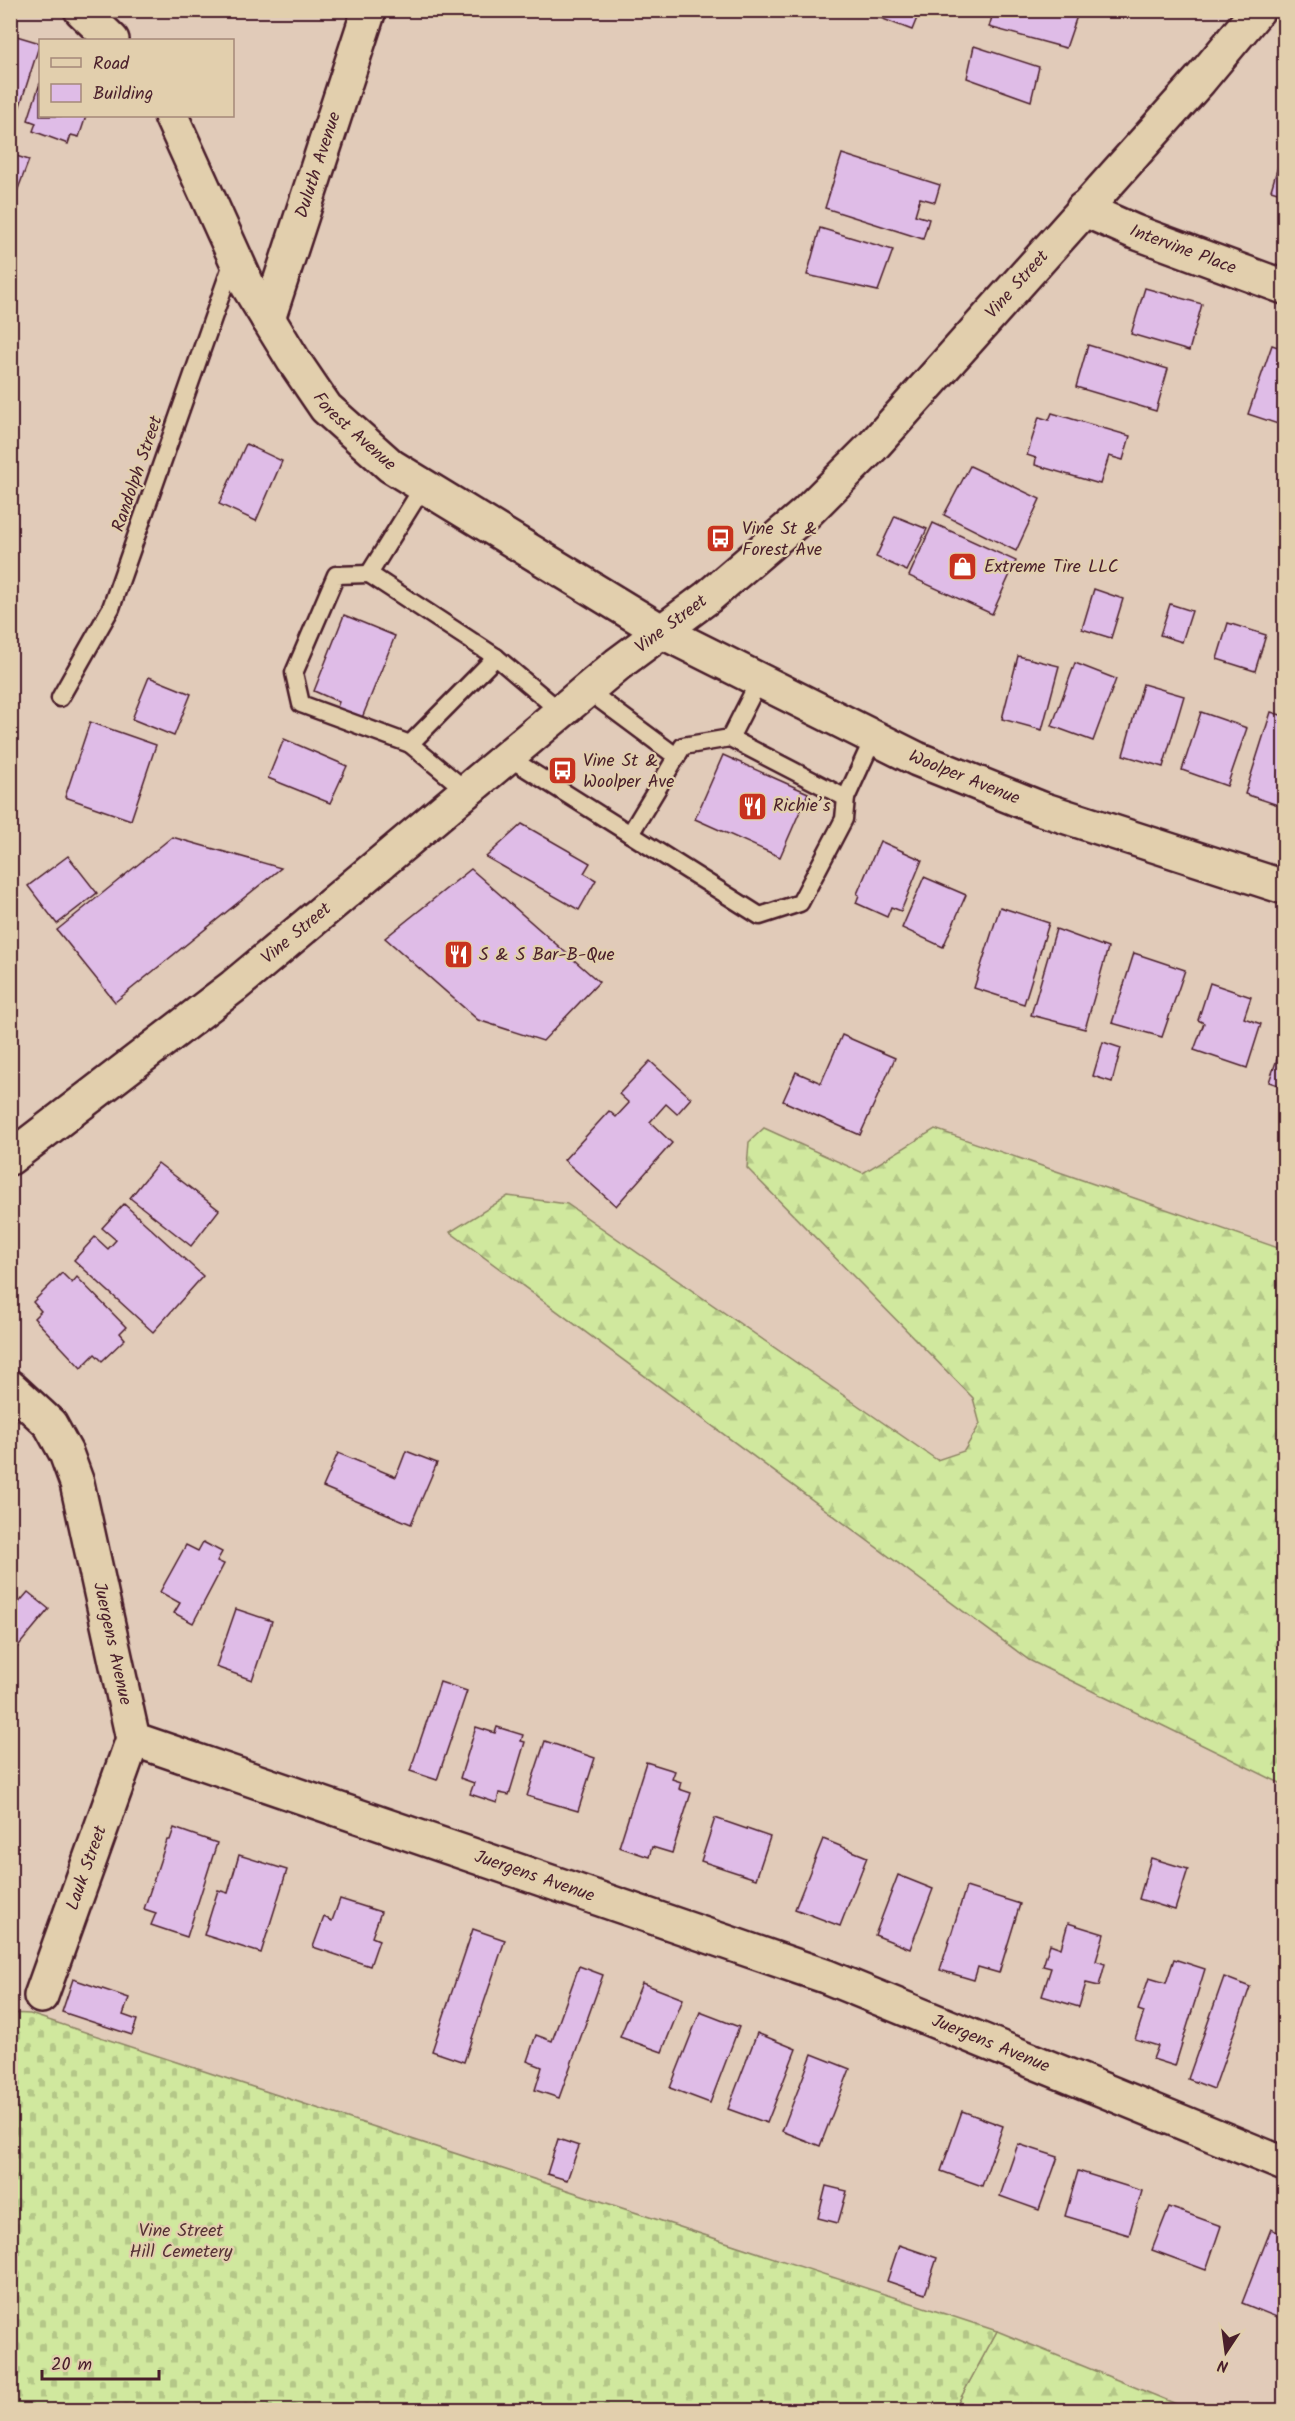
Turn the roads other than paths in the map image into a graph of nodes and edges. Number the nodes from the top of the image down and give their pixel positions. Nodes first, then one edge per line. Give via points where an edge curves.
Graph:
1 (81, 10) edge
2 (369, 10) edge
3 (1258, 10) edge
4 (111, 39) edge
5 (171, 117) edge
6 (1083, 208) junction
7 (235, 255) junction
8 (1284, 287) edge
9 (268, 319) junction
10 (423, 487) junction
11 (369, 574) junction
12 (661, 631) junction
13 (496, 657) junction
14 (760, 679) junction
15 (587, 690) junction
16 (60, 698) dead end
17 (561, 712) junction
18 (874, 737) junction
19 (730, 738) junction
20 (410, 744) junction
21 (508, 757) junction
22 (676, 757) junction
23 (468, 792) junction
24 (846, 798) junction
25 (630, 834) junction
26 (1284, 887) edge
27 (10, 1158) edge
28 (10, 1387) edge
29 (133, 1739) junction
30 (41, 1996) dead end
31 (1284, 2164) edge

1 - 4 street
2 - 9 street, Duluth Avenue
3 - 6 street, Vine Street
5 - 7 street, Forest Avenue
6 - 8 street, Intervine Place via 1135,232
6 - 12 street, Vine Street via 873,446 806,513 708,597
7 - 9 street, Forest Avenue
7 - 16 lane, Randolph Street via 111,608
9 - 10 street, Forest Avenue via 326,408 391,466
10 - 11 lane
10 - 12 street, Forest Avenue
11 - 13 lane
11 - 20 lane via 336,575 294,673 301,704
12 - 14 street, Woolper Avenue
12 - 15 street, Vine Street
13 - 17 lane
13 - 20 lane
14 - 18 street, Woolper Avenue
14 - 19 lane
15 - 17 street, Vine Street
15 - 22 lane
17 - 21 street, Vine Street
18 - 24 lane
18 - 26 street, Woolper Avenue via 917,759 1042,809
19 - 22 lane via 683,746
19 - 24 lane
20 - 23 lane
21 - 23 street, Vine Street
21 - 25 lane
22 - 25 lane
23 - 27 street, Vine Street via 234,986
24 - 25 lane via 843,819 800,903 760,916
28 - 29 street, Juergens Avenue via 50,1424 77,1483
29 - 30 street, Lauk Street
29 - 31 street, Juergens Avenue via 825,1976

